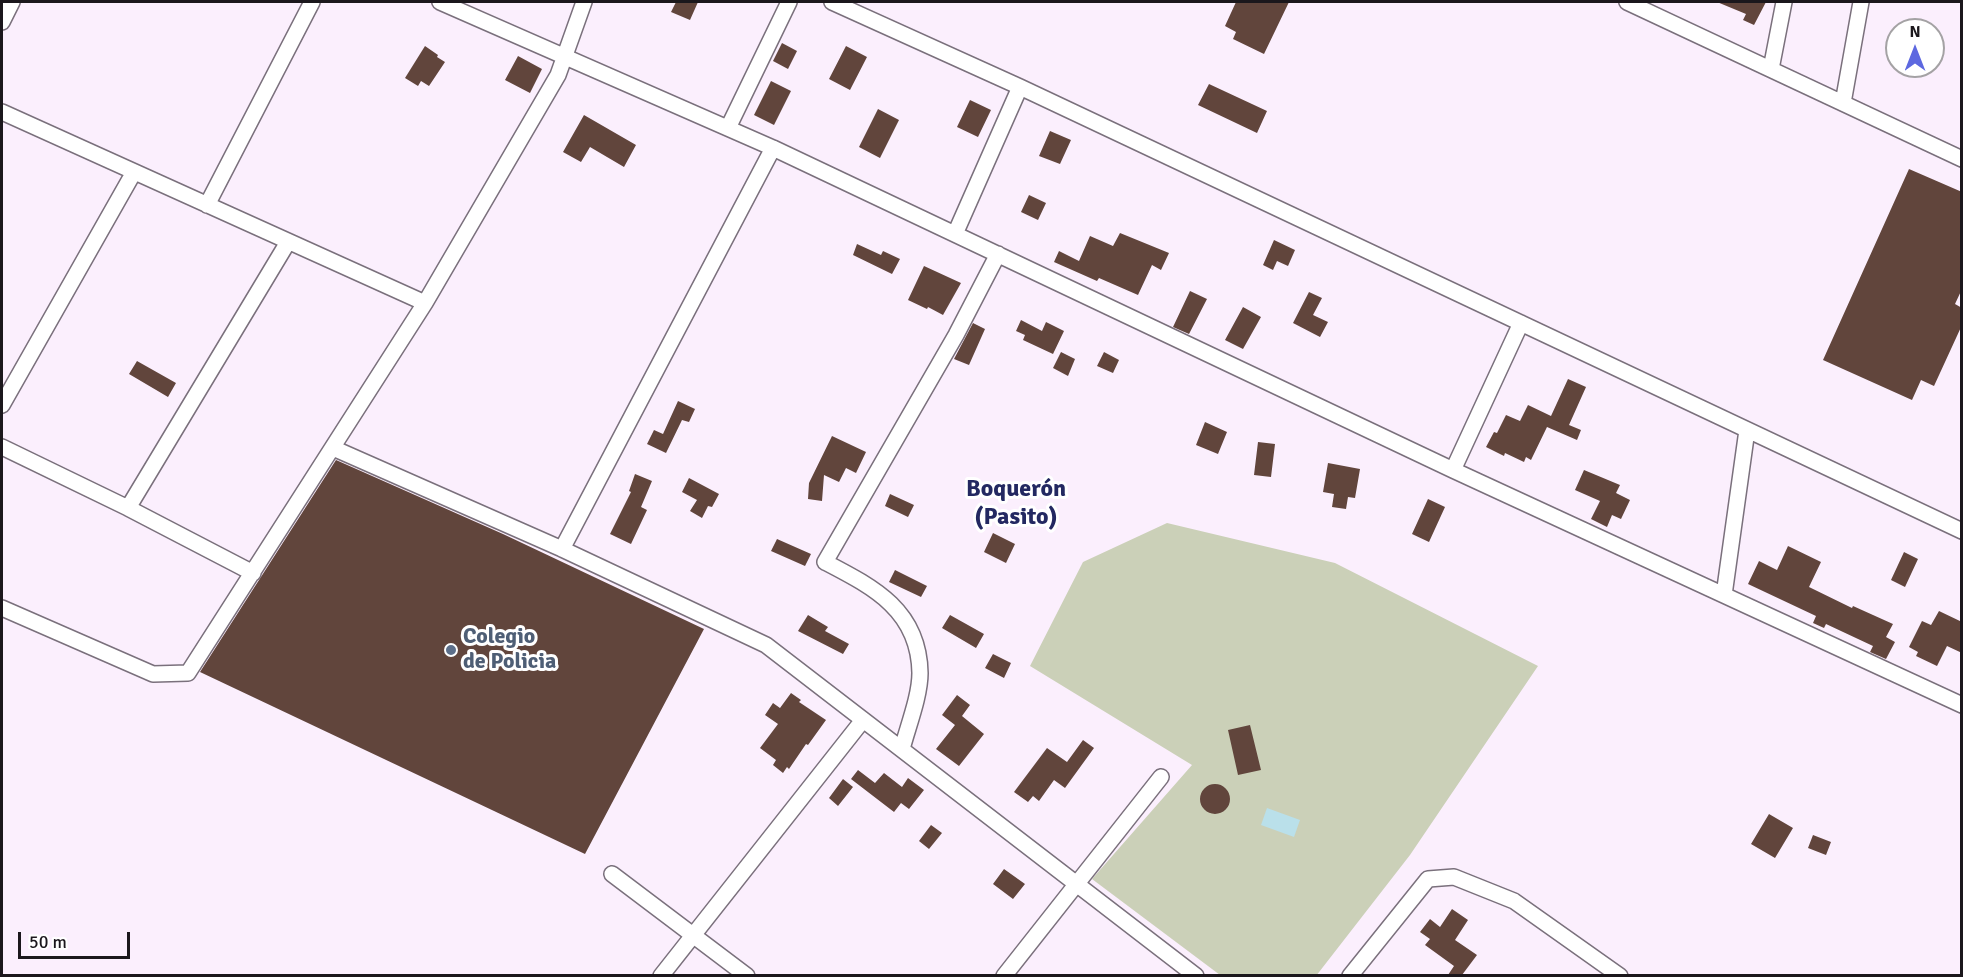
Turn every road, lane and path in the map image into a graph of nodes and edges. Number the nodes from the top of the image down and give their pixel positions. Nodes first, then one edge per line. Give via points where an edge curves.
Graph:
1 (12, 2) edge
2 (312, 2) edge
3 (440, 2) edge
4 (584, 2) edge
5 (789, 2) edge
6 (832, 2) edge
7 (1627, 2) edge
8 (1784, 2) edge
9 (1861, 2) edge
10 (2, 21) edge
11 (563, 57) junction
12 (1771, 69) junction
13 (1020, 87) junction
14 (1843, 103) junction
15 (2, 112) edge
16 (728, 129) junction
17 (773, 148) junction
18 (1962, 159) edge
19 (134, 172) junction
20 (207, 205) junction
21 (955, 234) junction
22 (288, 242) junction
23 (998, 254) junction
24 (425, 303) junction
25 (1521, 323) junction
26 (2, 405) edge
27 (1748, 430) junction
28 (2, 447) edge
29 (333, 448) junction
30 (1453, 470) junction
31 (128, 508) junction
32 (1962, 531) edge
33 (562, 549) junction
34 (253, 573) junction
35 (1724, 595) junction
36 (2, 608) edge
37 (1962, 705) edge
38 (863, 720) junction
39 (902, 749) junction
40 (1161, 777) dead end
41 (612, 874) dead end
42 (1077, 884) junction
43 (694, 935) junction
44 (661, 975) edge
45 (747, 975) edge
46 (1004, 975) edge
47 (1196, 975) edge
48 (1350, 975) edge
49 (1620, 975) edge

1 - 10 street
2 - 20 street
3 - 11 street
4 - 11 street
5 - 16 street
6 - 13 street
7 - 12 street
8 - 12 street
9 - 14 street
11 - 16 street
11 - 24 street via 558,75
12 - 14 street
13 - 21 street
13 - 25 street
14 - 18 street
15 - 19 street
16 - 17 street
17 - 21 street
17 - 33 street
19 - 20 street
19 - 26 street
20 - 22 street
21 - 23 street
22 - 24 street
22 - 31 street
23 - 30 street
23 - 39 street via 956,335 825,562 890,601 907,623 920,674
24 - 29 street
25 - 27 street
25 - 30 street
27 - 32 street
27 - 35 street
28 - 31 street
29 - 33 street
29 - 34 street
30 - 35 street
31 - 34 street
33 - 38 street via 766,645
34 - 36 street via 188,673 153,674
35 - 37 street
38 - 39 street
38 - 43 street
39 - 42 street
40 - 42 street
41 - 43 street
42 - 46 street
42 - 47 street
43 - 44 street
43 - 45 street
48 - 49 street via 1428,879 1454,877 1514,901

